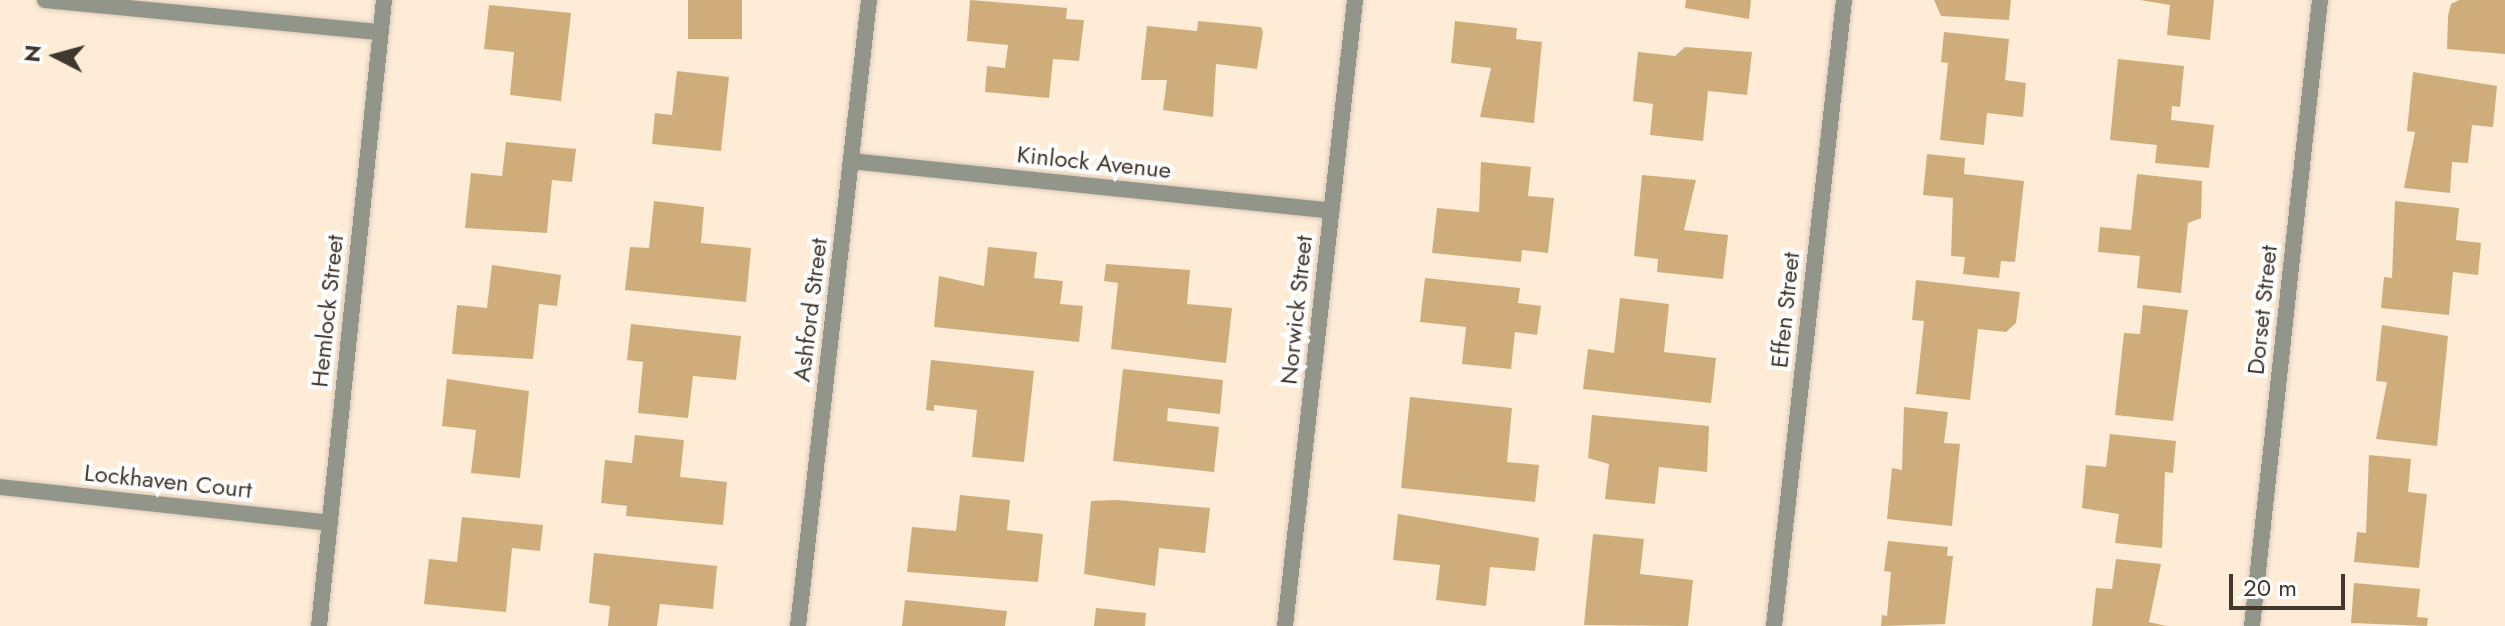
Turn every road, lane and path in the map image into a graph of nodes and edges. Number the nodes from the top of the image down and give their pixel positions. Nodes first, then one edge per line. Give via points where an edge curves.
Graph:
1 (45, 0) edge
2 (384, 0) edge
3 (869, 0) edge
4 (1355, 0) edge
5 (1844, 0) edge
6 (2320, 0) edge
7 (380, 32) junction
8 (851, 161) junction
9 (1331, 211) junction
10 (0, 487) edge
11 (330, 523) junction
12 (319, 626) edge
13 (798, 626) edge
14 (1285, 626) edge
15 (1774, 626) edge
16 (2252, 626) edge

1 - 7 street
2 - 7 street, Hemlock Street
3 - 8 street, Ashford Street
4 - 9 street, Norwick Street
5 - 15 street, Effen Street
6 - 16 street, Dorset Street
7 - 11 street, Hemlock Street
8 - 9 street, Kinlock Avenue
8 - 13 street, Ashford Street
9 - 14 street, Norwick Street
10 - 11 street, Lockhaven Court
11 - 12 street, Hemlock Street

